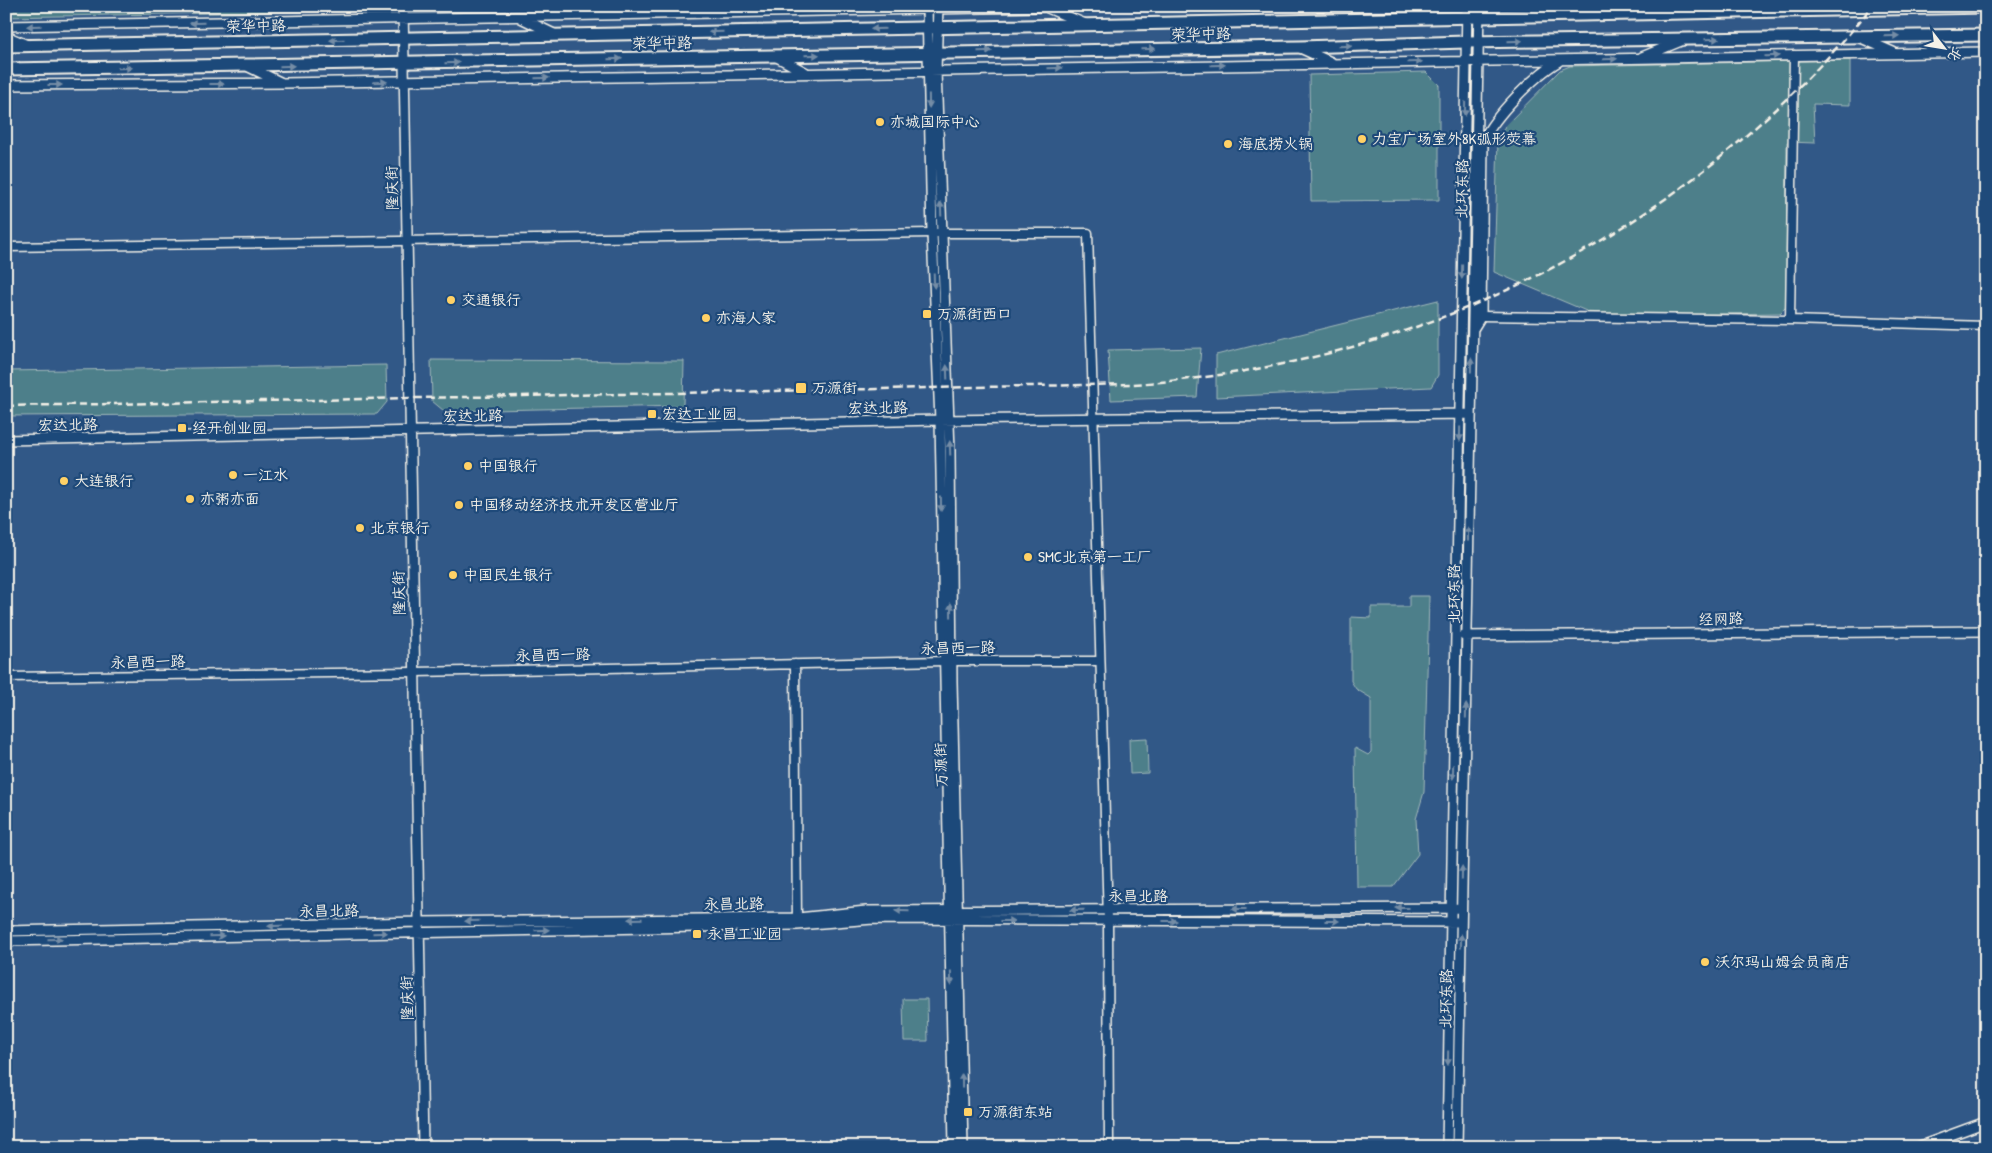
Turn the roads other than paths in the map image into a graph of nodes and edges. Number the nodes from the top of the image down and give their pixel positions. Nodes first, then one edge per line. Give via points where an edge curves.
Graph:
1 (402, 6) edge
2 (1088, 6) edge
3 (1661, 6) edge
4 (927, 7) edge
5 (1045, 7) edge
6 (1986, 7) edge
7 (938, 8) edge
8 (1467, 12) edge
9 (1479, 12) edge
10 (1677, 13) junction
11 (518, 17) junction
12 (403, 19) junction
13 (1087, 25) junction
14 (6, 26) edge
15 (932, 28) junction
16 (556, 35) junction
17 (1986, 35) edge
18 (6, 36) edge
19 (1859, 37) junction
20 (403, 38) junction
21 (1685, 39) junction
22 (1479, 41) junction
23 (1466, 42) junction
24 (6, 46) edge
25 (30, 46) junction
26 (1300, 48) junction
27 (932, 52) junction
28 (1986, 52) edge
29 (1896, 54) junction
30 (775, 56) junction
31 (1794, 56) junction
32 (1637, 59) junction
33 (1561, 60) junction
34 (1466, 61) junction
35 (1479, 61) junction
36 (1334, 63) junction
37 (403, 64) junction
38 (249, 67) junction
39 (6, 69) edge
40 (932, 71) junction
41 (806, 73) junction
42 (404, 81) junction
43 (284, 84) junction
44 (6, 86) edge
45 (932, 233) junction
46 (942, 233) junction
47 (407, 241) junction
48 (6, 247) edge
49 (1481, 316) junction
50 (1790, 320) junction
51 (1986, 326) edge
52 (1472, 332) junction
53 (1460, 414) junction
54 (1470, 414) junction
55 (1094, 419) junction
56 (944, 420) junction
57 (410, 431) junction
58 (6, 440) edge
59 (1986, 631) edge
60 (1456, 636) junction
61 (1468, 636) junction
62 (948, 661) junction
63 (1100, 661) junction
64 (795, 664) junction
65 (415, 672) junction
66 (6, 677) edge
67 (1450, 908) junction
68 (1461, 908) junction
69 (1107, 910) junction
70 (955, 917) junction
71 (1108, 920) junction
72 (798, 921) junction
73 (420, 922) junction
74 (1450, 922) junction
75 (1461, 922) junction
76 (6, 931) edge
77 (419, 932) junction
78 (6, 941) edge
79 (1986, 1122) edge
80 (424, 1147) edge
81 (954, 1147) edge
82 (963, 1147) edge
83 (1109, 1147) edge
84 (1447, 1147) edge
85 (1458, 1147) edge
86 (1918, 1147) edge

1 - 12 street, 隆庆街
2 - 5 street
3 - 10 street
4 - 7 street
4 - 11 street
4 - 15 street
5 - 7 street
5 - 13 street
6 - 10 main road, 荣华中路
7 - 15 street
8 - 9 main road, 荣华中路
8 - 13 main road, 荣华中路
8 - 23 street, 北环东路
9 - 10 main road, 荣华中路
9 - 22 street, 北环东路
11 - 12 street
11 - 16 street
12 -> 14 street
12 - 20 street, 隆庆街
13 - 15 main road, 荣华中路
15 -> 16 main road, 荣华中路
15 - 27 street, 万源街
16 - 20 main road, 荣华中路
19 -> 17 main road, 荣华中路
18 - 25 street
21 -> 19 main road, 荣华中路
19 - 29 street
20 -> 25 main road, 荣华中路
20 - 37 street, 隆庆街
22 -> 21 main road, 荣华中路
21 - 32 street
22 - 23 main road, 荣华中路
22 - 35 street, 北环东路
26 -> 23 main road, 荣华中路
23 - 34 street, 北环东路
24 - 25 main road, 荣华中路
27 -> 26 main road, 荣华中路
26 - 36 street
30 -> 27 main road, 荣华中路
27 - 40 street, 万源街
28 - 29 street
29 - 31 street
37 -> 30 main road, 荣华中路
30 - 41 street
32 -> 31 street
31 - 50 street
33 -> 32 street
33 - 35 street
33 - 49 street via 1542,71 1489,128 1483,141
34 - 35 street
36 -> 34 street
34 -> 53 street, 北环东路
35 - 52 street, 北环东路
40 -> 36 street
38 -> 37 main road, 荣华中路
37 - 42 street, 隆庆街
39 -> 38 main road, 荣华中路
38 - 43 street
40 - 41 street
40 -> 45 street, 万源街
46 -> 40 street, 万源街
42 -> 41 street
43 -> 42 street
42 - 47 street, 隆庆街
44 -> 43 street
45 - 46 street
45 - 47 street
45 -> 56 street, 万源街
46 - 55 street via 1088,233
56 -> 46 street, 万源街
47 - 48 street
47 - 57 street, 隆庆街
49 - 50 street
49 - 52 street
50 - 51 street
54 -> 52 street, 北环东路
53 - 54 street, 宏达北路
53 - 55 street, 宏达北路
53 -> 60 street, 北环东路
61 -> 54 street, 北环东路
55 - 56 street, 宏达北路
55 - 63 street
56 - 57 street, 宏达北路
56 - 62 street, 万源街
57 - 58 street, 宏达北路
57 - 65 street, 隆庆街
59 - 61 street, 经网路
60 - 61 street, 经网路
60 -> 67 street, 北环东路
68 -> 61 street, 北环东路
62 - 63 street, 永昌西一路
62 - 64 street, 永昌西一路
62 - 70 street, 万源街
63 - 69 street
64 - 65 street, 永昌西一路
64 - 72 street
65 - 66 street, 永昌西一路
65 - 73 street, 隆庆街
67 - 68 street, 永昌北路
67 -> 69 street, 永昌北路
67 - 74 street, 北环东路
68 - 75 street, 北环东路
69 -> 70 street, 永昌北路
69 - 71 street
70 -> 71 street, 永昌北路
70 - 72 street, 永昌北路 via 866,911
70 -> 81 street, 万源街
82 -> 70 street, 万源街
71 -> 74 street, 永昌北路
71 - 83 street
72 -> 73 street, 永昌北路
77 -> 72 street, 永昌北路
73 -> 76 street, 永昌北路
73 - 77 street, 隆庆街
74 - 75 street, 永昌北路
74 -> 84 street, 北环东路
85 -> 75 street, 北环东路
78 -> 77 street, 永昌北路
77 - 80 street, 隆庆街
79 - 86 street

